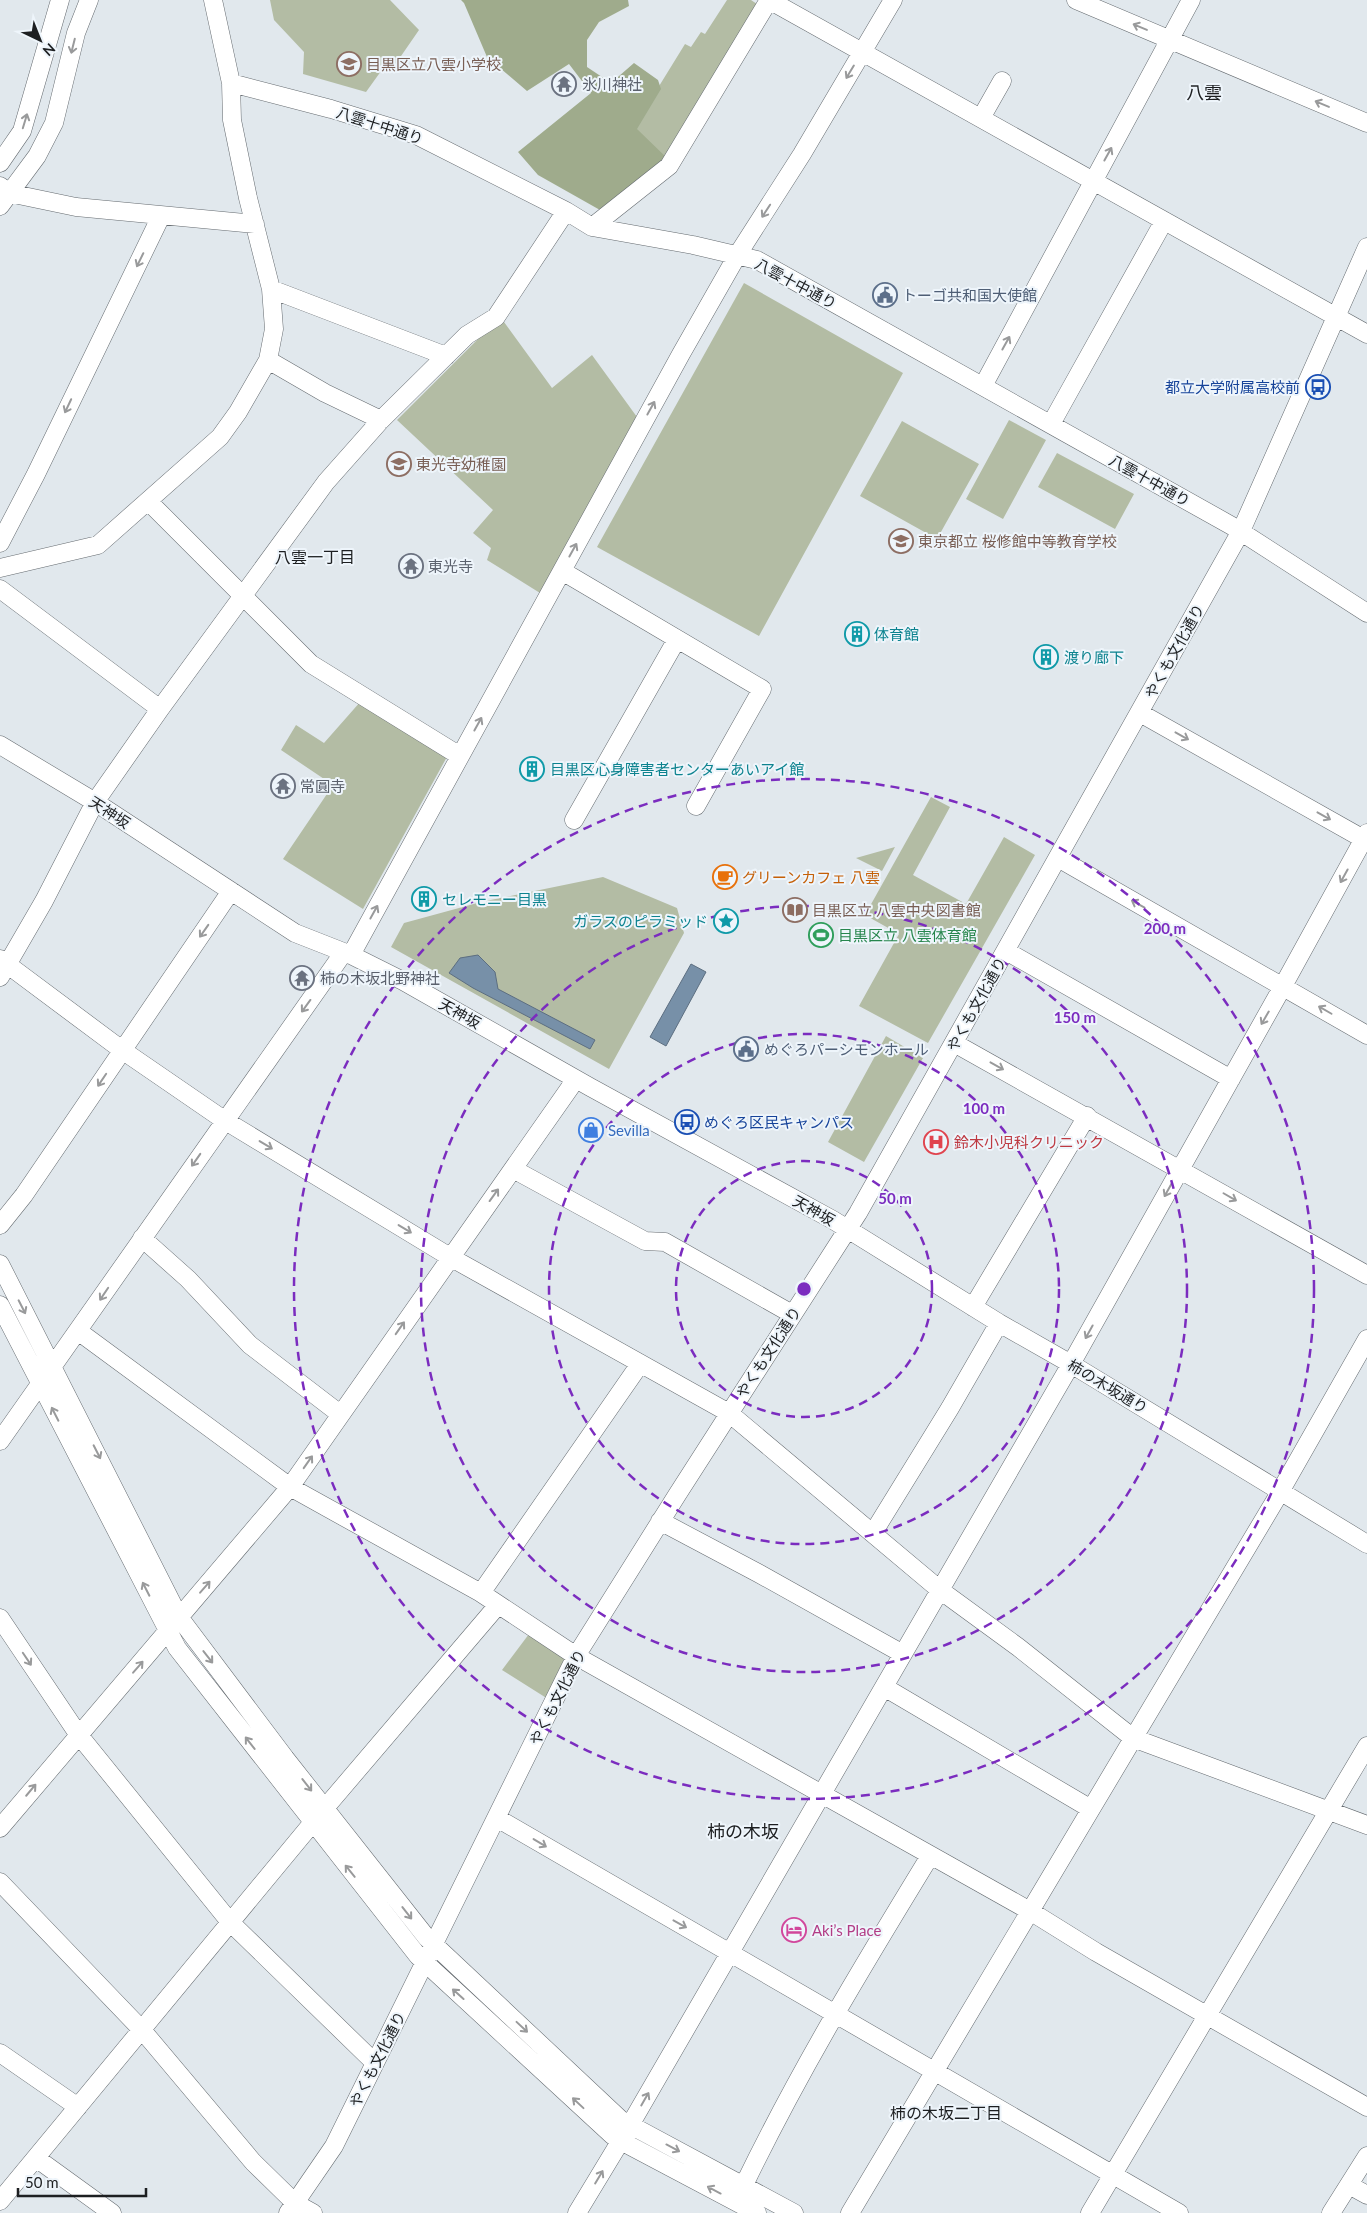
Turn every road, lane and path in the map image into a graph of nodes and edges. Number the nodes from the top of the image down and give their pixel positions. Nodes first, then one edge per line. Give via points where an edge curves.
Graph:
1 (60, 0) edge
2 (89, 0) edge
3 (213, 0) edge
4 (769, 0) edge
5 (893, 0) edge
6 (1076, 0) edge
7 (1191, 0) edge
8 (1170, 40) junction
9 (863, 51) junction
10 (1002, 81) dead end
11 (232, 83) junction
12 (981, 118) junction
13 (1367, 123) edge
14 (0, 163) edge
15 (1093, 182) junction
16 (3, 195) edge
17 (566, 211) junction
18 (162, 216) junction
19 (1164, 221) junction
20 (254, 224) junction
21 (592, 228) junction
22 (1367, 247) edge
23 (738, 254) junction
24 (271, 288) junction
25 (1336, 317) junction
26 (1367, 334) edge
27 (446, 356) junction
28 (268, 360) junction
29 (983, 386) junction
30 (381, 420) junction
31 (1051, 424) junction
32 (148, 501) junction
33 (1241, 532) junction
34 (0, 543) edge
35 (0, 568) edge
36 (562, 571) junction
37 (0, 589) edge
38 (243, 596) junction
39 (1367, 613) edge
40 (677, 639) junction
41 (160, 709) junction
42 (1140, 712) junction
43 (0, 745) edge
44 (460, 756) junction
45 (95, 802) junction
46 (696, 806) dead end
47 (574, 820) dead end
48 (1366, 838) edge
49 (1058, 858) junction
50 (231, 891) junction
51 (1006, 950) junction
52 (348, 953) junction
53 (3, 967) edge
54 (1284, 986) junction
55 (1367, 1035) edge
56 (954, 1043) junction
57 (122, 1050) junction
58 (576, 1079) junction
59 (1231, 1079) junction
60 (1087, 1116) junction
61 (224, 1120) junction
62 (513, 1168) junction
63 (1180, 1169) junction
64 (0, 1226) edge
65 (848, 1228) junction
66 (142, 1238) junction
67 (450, 1257) junction
68 (0, 1264) edge
69 (1367, 1275) edge
70 (0, 1305) edge
71 (973, 1307) junction
72 (792, 1314) junction
73 (999, 1323) junction
74 (78, 1331) junction
75 (1367, 1339) edge
76 (640, 1364) junction
77 (1071, 1364) junction
78 (53, 1367) junction
79 (40, 1384) junction
80 (729, 1413) junction
81 (340, 1414) junction
82 (0, 1441) edge
83 (290, 1487) junction
84 (1281, 1490) junction
85 (660, 1522) junction
86 (873, 1533) junction
87 (1367, 1544) edge
88 (940, 1590) junction
89 (481, 1594) junction
90 (498, 1604) junction
91 (179, 1617) junction
92 (0, 1618) edge
93 (168, 1633) junction
94 (903, 1654) junction
95 (576, 1656) junction
96 (884, 1687) junction
97 (78, 1734) junction
98 (1133, 1738) junction
99 (1367, 1746) edge
100 (822, 1793) junction
101 (325, 1809) junction
102 (1091, 1810) junction
103 (1330, 1810) junction
104 (498, 1818) junction
105 (312, 1824) junction
106 (1367, 1825) edge
107 (0, 1828) edge
108 (930, 1856) junction
109 (0, 1882) edge
110 (1030, 1911) junction
111 (230, 1922) junction
112 (433, 1944) junction
113 (730, 1952) junction
114 (425, 1963) junction
115 (834, 2013) junction
116 (1209, 2016) junction
117 (142, 2030) junction
118 (0, 2054) edge
119 (375, 2062) junction
120 (934, 2073) junction
121 (78, 2107) junction
122 (1367, 2107) edge
123 (630, 2125) junction
124 (621, 2141) junction
125 (1367, 2156) edge
126 (36, 2158) junction
127 (1113, 2174) junction
128 (744, 2185) junction
129 (1349, 2185) junction
130 (1367, 2195) edge
131 (0, 2202) edge
132 (291, 2208) edge
133 (112, 2213) edge
134 (313, 2213) edge
135 (577, 2213) edge
136 (757, 2213) edge
137 (794, 2213) edge
138 (850, 2213) edge
139 (1090, 2213) edge
140 (1179, 2213) edge
141 (1331, 2213) edge

14 -> 1 street via 22,131
2 -> 16 street via 76,33 54,123 37,156
3 - 11 street
4 - 9 street
4 - 21 street via 669,166
5 - 9 street
8 -> 6 street
7 - 8 street
13 -> 8 street
15 -> 8 street
9 - 12 street
9 -> 23 street
10 - 12 street
11 - 17 street, 八雲十中通り via 416,135
11 - 20 street via 232,120
12 - 15 street
15 - 19 street
29 -> 15 street
16 - 18 street
17 - 21 street, 八雲十中通り
17 - 27 street via 496,317 467,334
18 - 20 street
18 -> 34 street
19 - 25 street
19 - 31 street
20 - 24 street
21 - 23 street, 八雲十中通り
22 - 25 street, やくも文化通り
23 - 29 street, 八雲十中通り via 757,260
36 -> 23 street
24 - 27 street
24 - 28 street via 274,329
25 - 26 street
25 - 33 street, やくも文化通り
27 - 30 street
28 - 30 street
28 - 32 street via 220,437
29 - 31 street, 八雲十中通り
30 - 38 street via 326,482
31 - 33 street, 八雲十中通り
32 - 35 street via 98,545
32 - 38 street
33 - 39 street, 八雲十中通り
33 - 42 street, やくも文化通り
36 - 40 street
44 -> 36 street
37 - 41 street
38 - 41 street
38 - 44 street via 311,664
40 - 46 street via 762,689
40 - 47 street
41 - 45 street
42 -> 48 street
42 - 49 street, やくも文化通り
43 - 45 street, 天神坂
52 -> 44 street
45 - 50 street, 天神坂
45 - 53 street via 44,901
48 -> 54 street
49 - 51 street, やくも文化通り
54 -> 49 street
50 - 52 street, 天神坂 via 304,937
50 -> 57 street
51 - 56 street, やくも文化通り
51 - 59 street
52 - 58 street, 天神坂
52 -> 61 street
53 - 57 street
55 -> 54 street
54 -> 59 street
56 -> 60 street
56 - 65 street, やくも文化通り
57 - 61 street
57 -> 64 street
58 - 62 street
58 - 65 street, 天神坂
59 - 63 street
60 - 63 street
60 - 71 street
61 -> 66 street
61 -> 67 street
67 -> 62 street
62 - 72 street via 645,1241 664,1242
63 -> 69 street
63 -> 77 street
65 - 71 street, 柿の木坂通り
65 - 72 street, やくも文化通り
66 -> 74 street
66 - 81 street via 188,1279 250,1345
67 - 76 street
81 -> 67 street
68 -> 78 street
70 - 79 street
71 - 73 street, 柿の木坂通り
72 - 80 street, やくも文化通り
73 - 77 street, 柿の木坂通り
73 - 86 street
74 - 78 street
74 - 83 street
75 - 84 street
76 - 80 street
76 - 89 street
77 - 84 street, 柿の木坂通り
77 - 88 street
78 - 79 street
78 -> 91 street
79 - 82 street
93 -> 79 street
80 - 85 street, やくも文化通り
80 - 86 street
83 -> 81 street
83 - 89 street
91 -> 83 street
84 - 87 street, 柿の木坂通り
84 - 98 street
85 - 94 street
85 - 95 street, やくも文化通り
86 - 88 street
88 - 94 street
88 - 98 street
89 - 90 street
90 - 95 street
90 - 101 street
91 - 93 street
91 -> 101 street
92 -> 97 street
97 -> 93 street
105 -> 93 street via 206,1688
94 - 96 street
95 - 100 street
95 - 104 street, やくも文化通り
96 - 100 street
96 - 102 street
107 -> 97 street
97 - 111 street
98 - 102 street
98 - 103 street
99 - 103 street
100 - 108 street
100 - 113 street
101 - 105 street
101 -> 112 street
102 - 110 street
103 - 106 street
103 - 116 street
104 - 112 street, やくも文化通り
104 -> 113 street
105 - 111 street
114 -> 105 street
108 - 110 street
108 - 115 street
109 - 117 street
110 - 116 street
110 - 120 street
111 - 117 street
111 - 119 street
112 - 114 street, やくも文化通り
112 -> 123 street
113 - 115 street
123 -> 113 street
114 - 119 street, やくも文化通り
124 -> 114 street
115 - 120 street
115 - 128 street
116 - 122 street
116 - 127 street
117 - 121 street
117 - 132 street
118 - 121 street
119 - 132 street, やくも文化通り via 334,2146
120 - 127 street
120 - 138 street
121 - 126 street
123 - 124 street
123 -> 128 street
135 -> 124 street
136 -> 124 street
125 - 129 street
126 - 131 street
126 - 133 street
127 - 139 street
127 - 140 street
128 - 137 street
129 - 130 street
129 - 141 street
132 - 134 street

